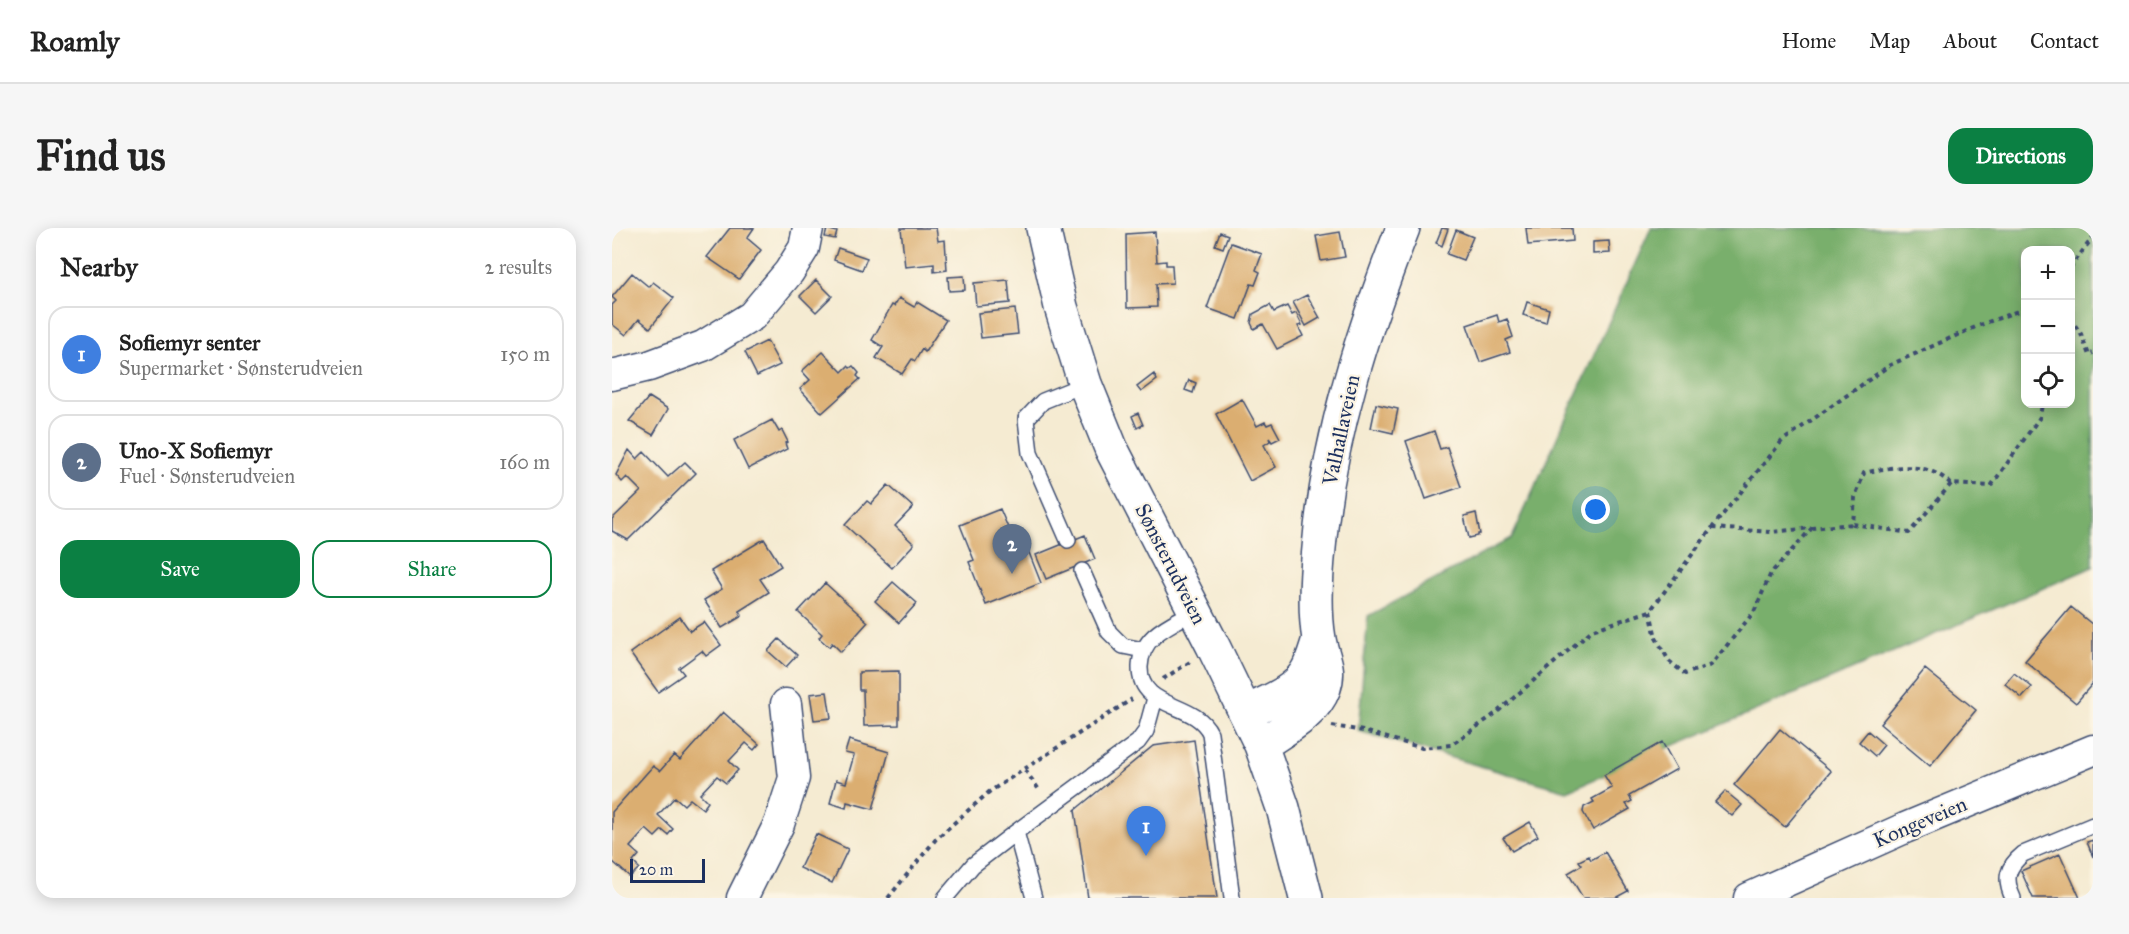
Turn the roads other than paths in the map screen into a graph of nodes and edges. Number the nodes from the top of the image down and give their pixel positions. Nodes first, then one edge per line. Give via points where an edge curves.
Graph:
1 (808, 228) edge
2 (1043, 228) edge
3 (1403, 228) edge
4 (612, 375) edge
5 (1085, 384) junction
6 (1068, 540) dead end
7 (1082, 571) dead end
8 (1195, 611) junction
9 (1319, 639) junction
10 (1143, 650) junction
11 (1151, 694) junction
12 (786, 704) dead end
13 (1246, 712) junction
14 (1261, 745) junction
15 (2093, 750) edge
16 (2093, 825) edge
17 (1016, 832) junction
18 (742, 898) edge
19 (945, 898) edge
20 (1034, 898) edge
21 (1232, 898) edge
22 (1306, 898) edge
23 (1749, 898) edge
24 (2013, 898) edge

1 - 4 street via 804,248 789,272 753,316 703,346
2 - 5 main road, Sønsterudveien via 1061,307
3 - 9 main road, Valhallaveien via 1351,378 1335,449 1319,546
5 - 6 lane via 1043,401 1026,419 1030,453
5 - 8 main road, Sønsterudveien via 1111,448
7 - 10 lane via 1109,632 1123,646
8 - 10 lane via 1153,635
8 - 13 main road, Sønsterudveien
9 - 13 main road, Valhallaveien via 1298,682
9 - 14 main road, Valhallaveien via 1328,669 1319,699 1298,721
10 - 11 lane via 1140,674
11 - 17 lane via 1146,731 1138,742
11 - 21 lane via 1198,718 1210,733
12 - 18 street via 794,778 779,824
13 - 14 main road, Sønsterudveien
14 - 22 main road, Sønsterudveien via 1283,808
15 - 23 street, Kongeveien
16 - 24 lane via 2014,861 2007,874 2007,887
17 - 19 lane via 973,865
17 - 20 lane

